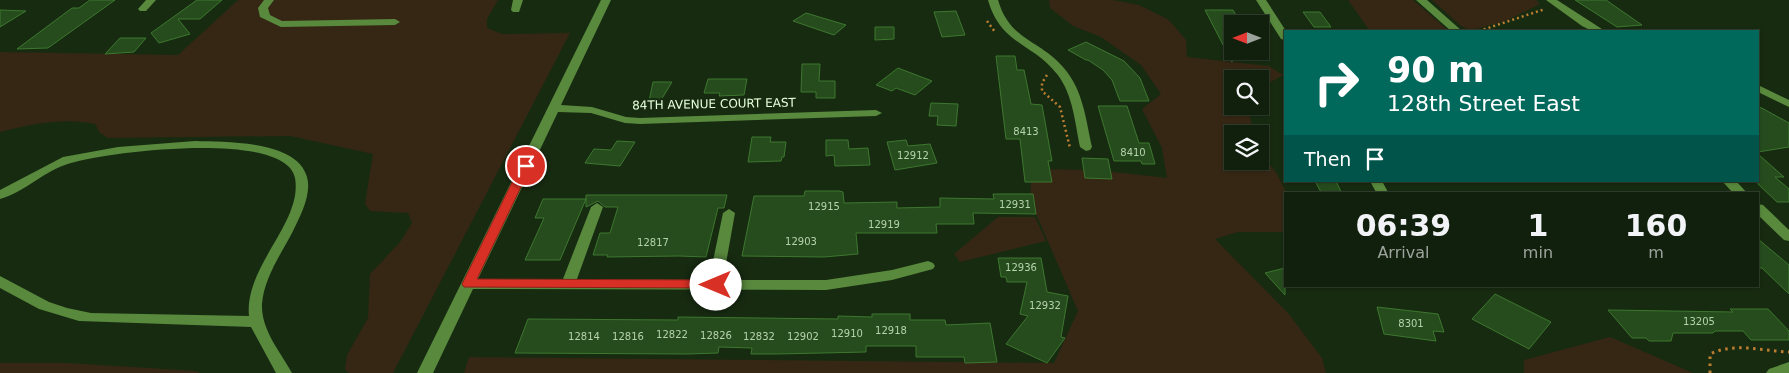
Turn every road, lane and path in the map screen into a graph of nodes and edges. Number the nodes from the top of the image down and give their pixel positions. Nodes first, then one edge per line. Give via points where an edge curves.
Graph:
1 (152, 0) edge
2 (269, 0) edge
3 (606, 0) edge
4 (992, 0) edge
5 (1262, 0) edge
6 (1421, 0) edge
7 (1549, 4) edge
8 (143, 9) dead end
9 (984, 17) dead end
10 (395, 22) dead end
11 (1456, 30) edge
12 (1482, 30) edge
13 (1598, 30) edge
14 (1284, 35) edge
15 (999, 36) dead end
16 (1046, 70) dead end
17 (1759, 89) edge
18 (1789, 104) edge
19 (554, 108) junction
20 (876, 113) dead end
21 (1086, 147) dead end
22 (1070, 148) dead end
23 (1729, 182) edge
24 (1740, 192) edge
25 (0, 195) edge
26 (597, 206) dead end
27 (1759, 209) edge
28 (729, 213) dead end
29 (1789, 237) edge
30 (928, 266) dead end
31 (0, 281) edge
32 (468, 284) junction
33 (568, 284) junction
34 (716, 285) junction
35 (257, 322) junction
36 (1789, 352) edge
37 (1789, 368) edge
38 (284, 373) edge
39 (425, 373) edge
40 (1710, 373) edge
41 (1774, 373) edge

1 - 8 street
2 - 10 street via 264,8 264,17 281,24
3 - 19 street
4 - 21 street via 997,18 1006,31 1050,60 1066,77
5 - 14 street
6 - 11 street
7 - 12 path
7 - 13 street
9 - 15 path
16 - 22 path via 1042,90 1060,108
17 - 18 street
19 - 20 street, 84TH AVENUE COURT EAST via 592,110 640,122
19 - 32 street
23 - 24 street
25 - 35 street via 67,160 143,147 182,144 242,146 270,151 293,161 301,174 301,192 257,294
26 - 33 street
27 - 29 street
28 - 34 street
30 - 34 street via 826,285
31 - 35 street via 44,308 69,315
32 - 33 street
32 - 39 street
33 - 34 street
35 - 38 street
36 - 40 path via 1724,347 1710,354
37 - 41 street

